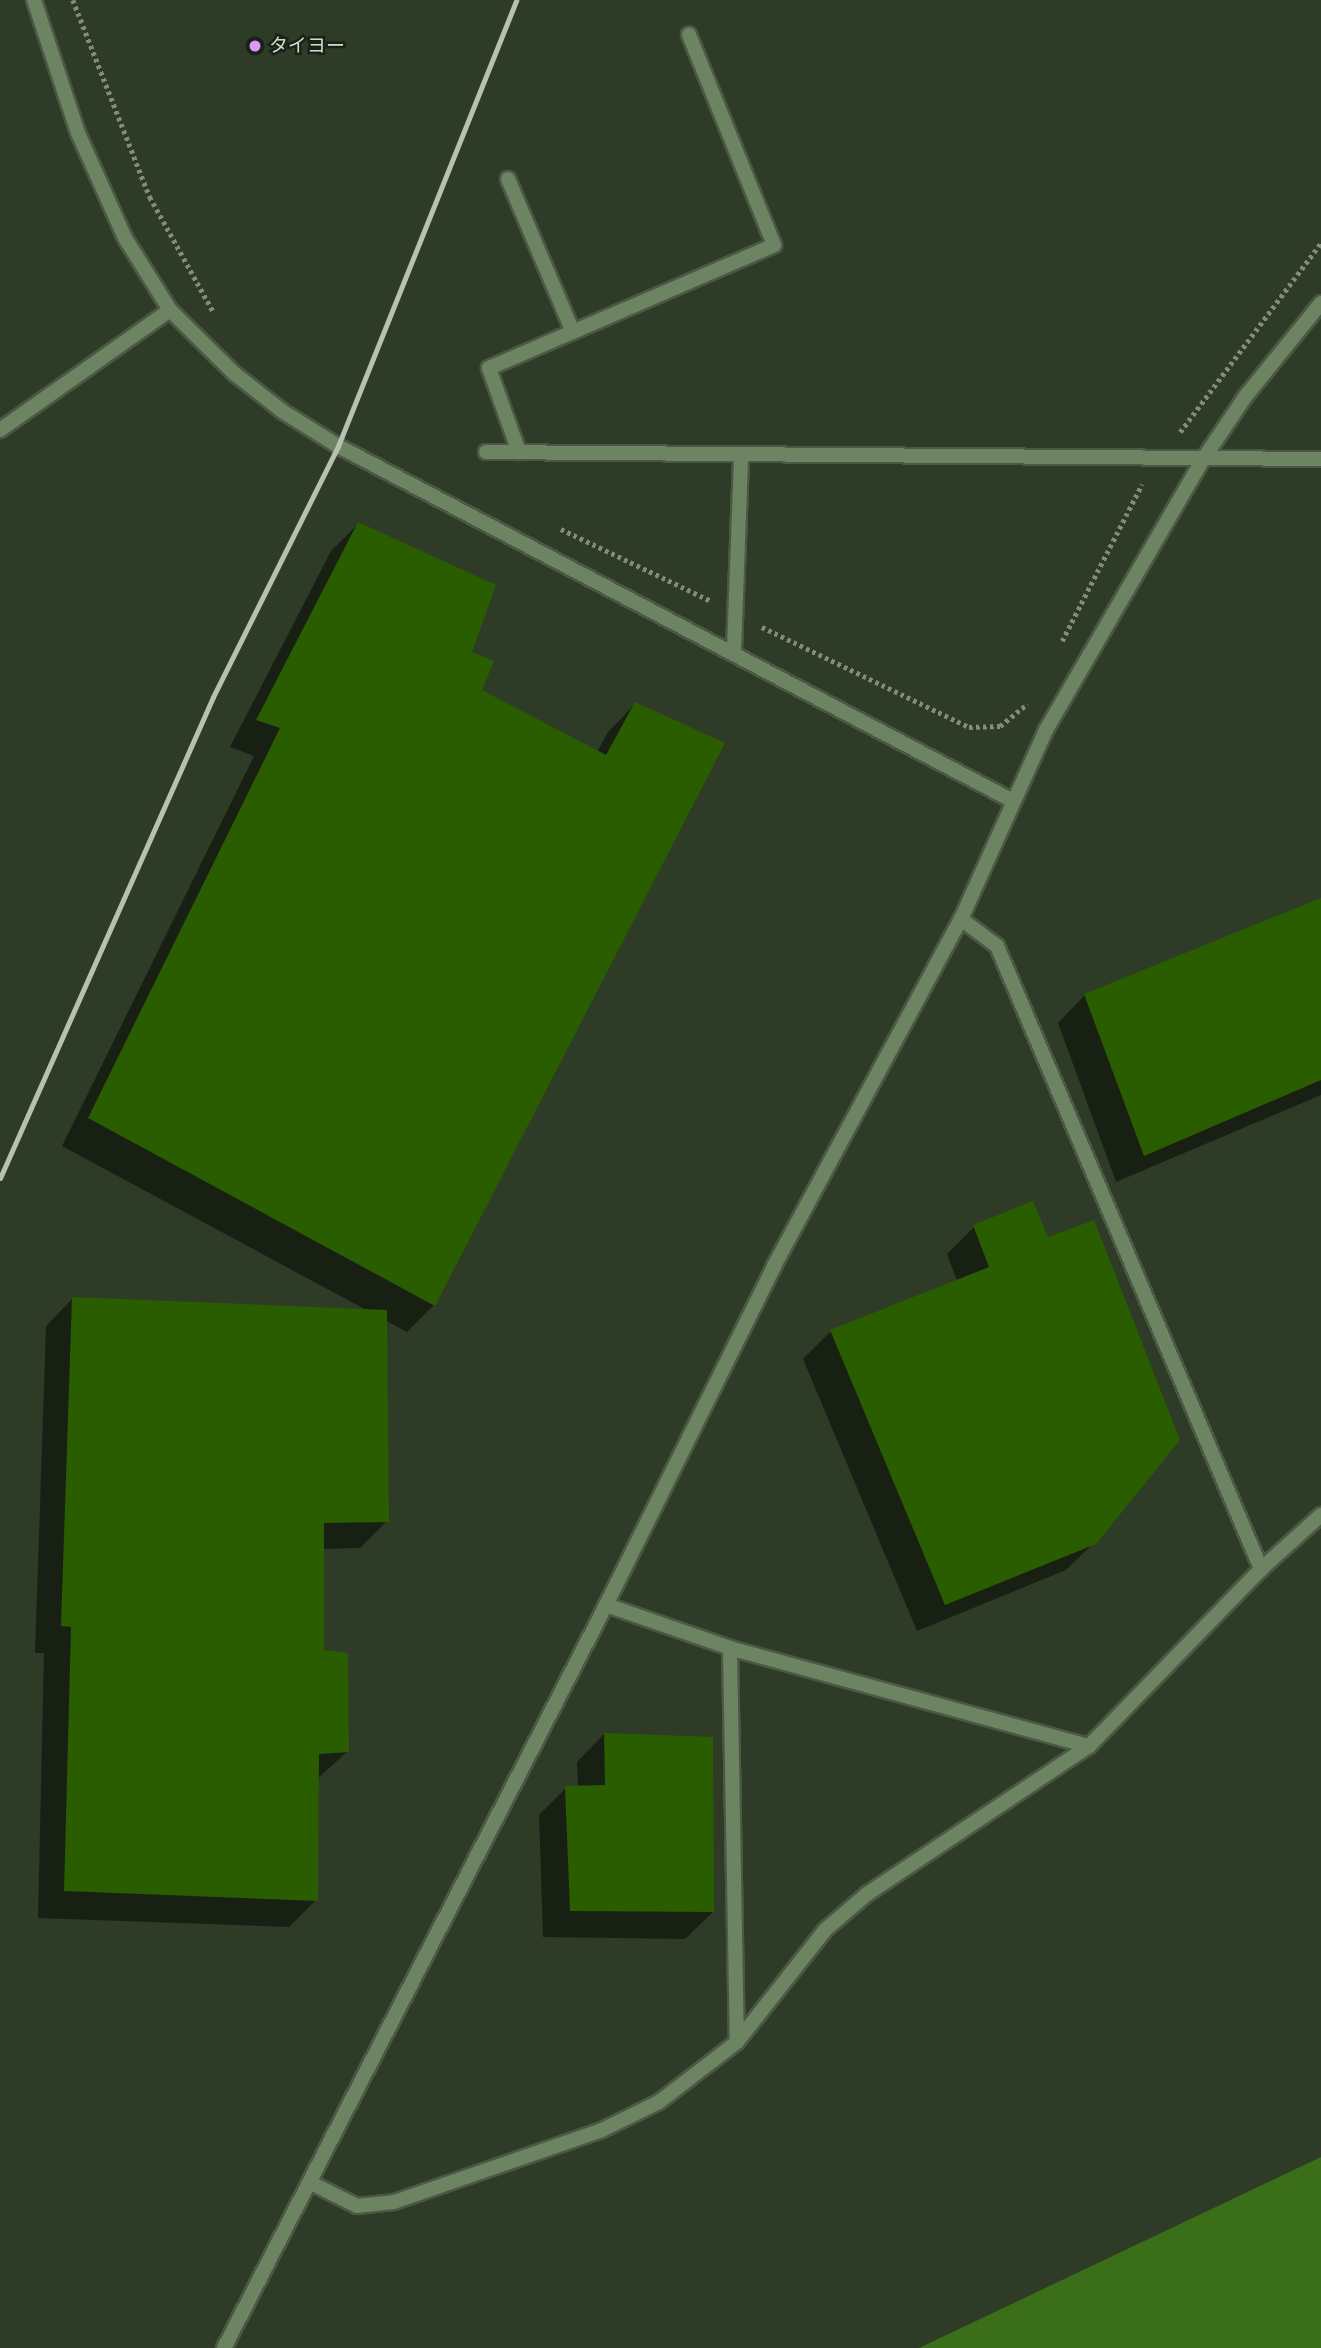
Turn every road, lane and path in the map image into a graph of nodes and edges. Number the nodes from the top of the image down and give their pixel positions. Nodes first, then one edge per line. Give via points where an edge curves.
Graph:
1 (34, 0) edge
2 (689, 35) dead end
3 (509, 179) dead end
4 (1321, 303) edge
5 (170, 310) junction
6 (573, 332) junction
7 (0, 430) edge
8 (486, 452) dead end
9 (519, 452) junction
10 (741, 456) junction
11 (1321, 459) edge
12 (1202, 461) junction
13 (734, 650) junction
14 (1011, 800) junction
15 (961, 919) junction
16 (1321, 1515) edge
17 (1261, 1569) junction
18 (606, 1605) junction
19 (730, 1648) junction
20 (1089, 1746) junction
21 (737, 2042) junction
22 (311, 2183) junction
23 (224, 2348) edge

1 - 5 street via 83,144 125,238
2 - 6 street via 774,245
3 - 6 street
4 - 12 street via 1245,397
5 - 7 street
5 - 13 street via 235,374 327,439
6 - 9 street via 489,368
8 - 9 street
9 - 10 street
10 - 12 street
10 - 13 street
11 - 12 street
12 - 14 street via 1046,730
13 - 14 street
14 - 15 street
15 - 17 street via 997,946
15 - 18 street via 774,1266
16 - 17 street
17 - 20 street
18 - 19 street
18 - 22 street
19 - 20 street
19 - 21 street
20 - 21 street via 867,1894 825,1930
21 - 22 street via 659,2102 602,2130 394,2202 358,2206
22 - 23 street

